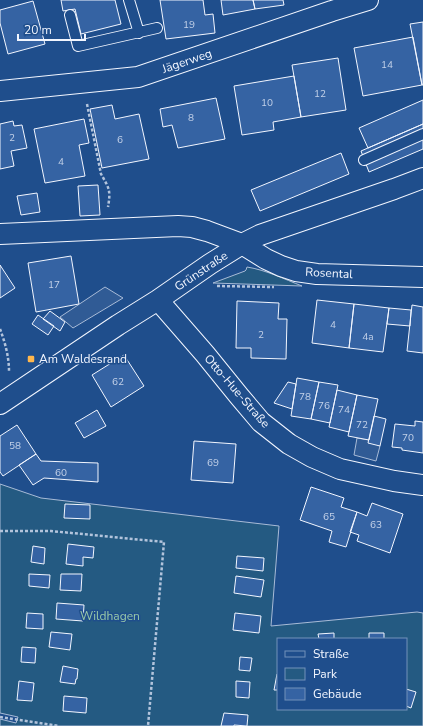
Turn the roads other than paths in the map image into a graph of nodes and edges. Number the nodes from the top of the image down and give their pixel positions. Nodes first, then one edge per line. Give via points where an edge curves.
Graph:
1 (129, 0) edge
2 (368, 0) edge
3 (70, 15) dead end
4 (157, 28) dead end
5 (139, 33) junction
6 (0, 91) edge
7 (423, 134) edge
8 (364, 160) dead end
9 (423, 178) edge
10 (0, 234) edge
11 (242, 244) junction
12 (423, 276) edge
13 (158, 300) junction
14 (5, 401) edge
15 (423, 485) edge

1 - 5 lane
2 - 6 street, Jägerweg via 138,77
3 - 5 lane via 78,46
4 - 5 lane
7 - 8 lane
9 - 11 street, Grünstraße via 260,235
10 - 11 street via 178,226 207,231
11 - 12 street, Rosental via 281,266 296,271 317,274
11 - 13 street, Grünstraße
13 - 14 street, Grünstraße
13 - 15 street, Otto-Hue-Straße via 261,422 289,444 340,469

